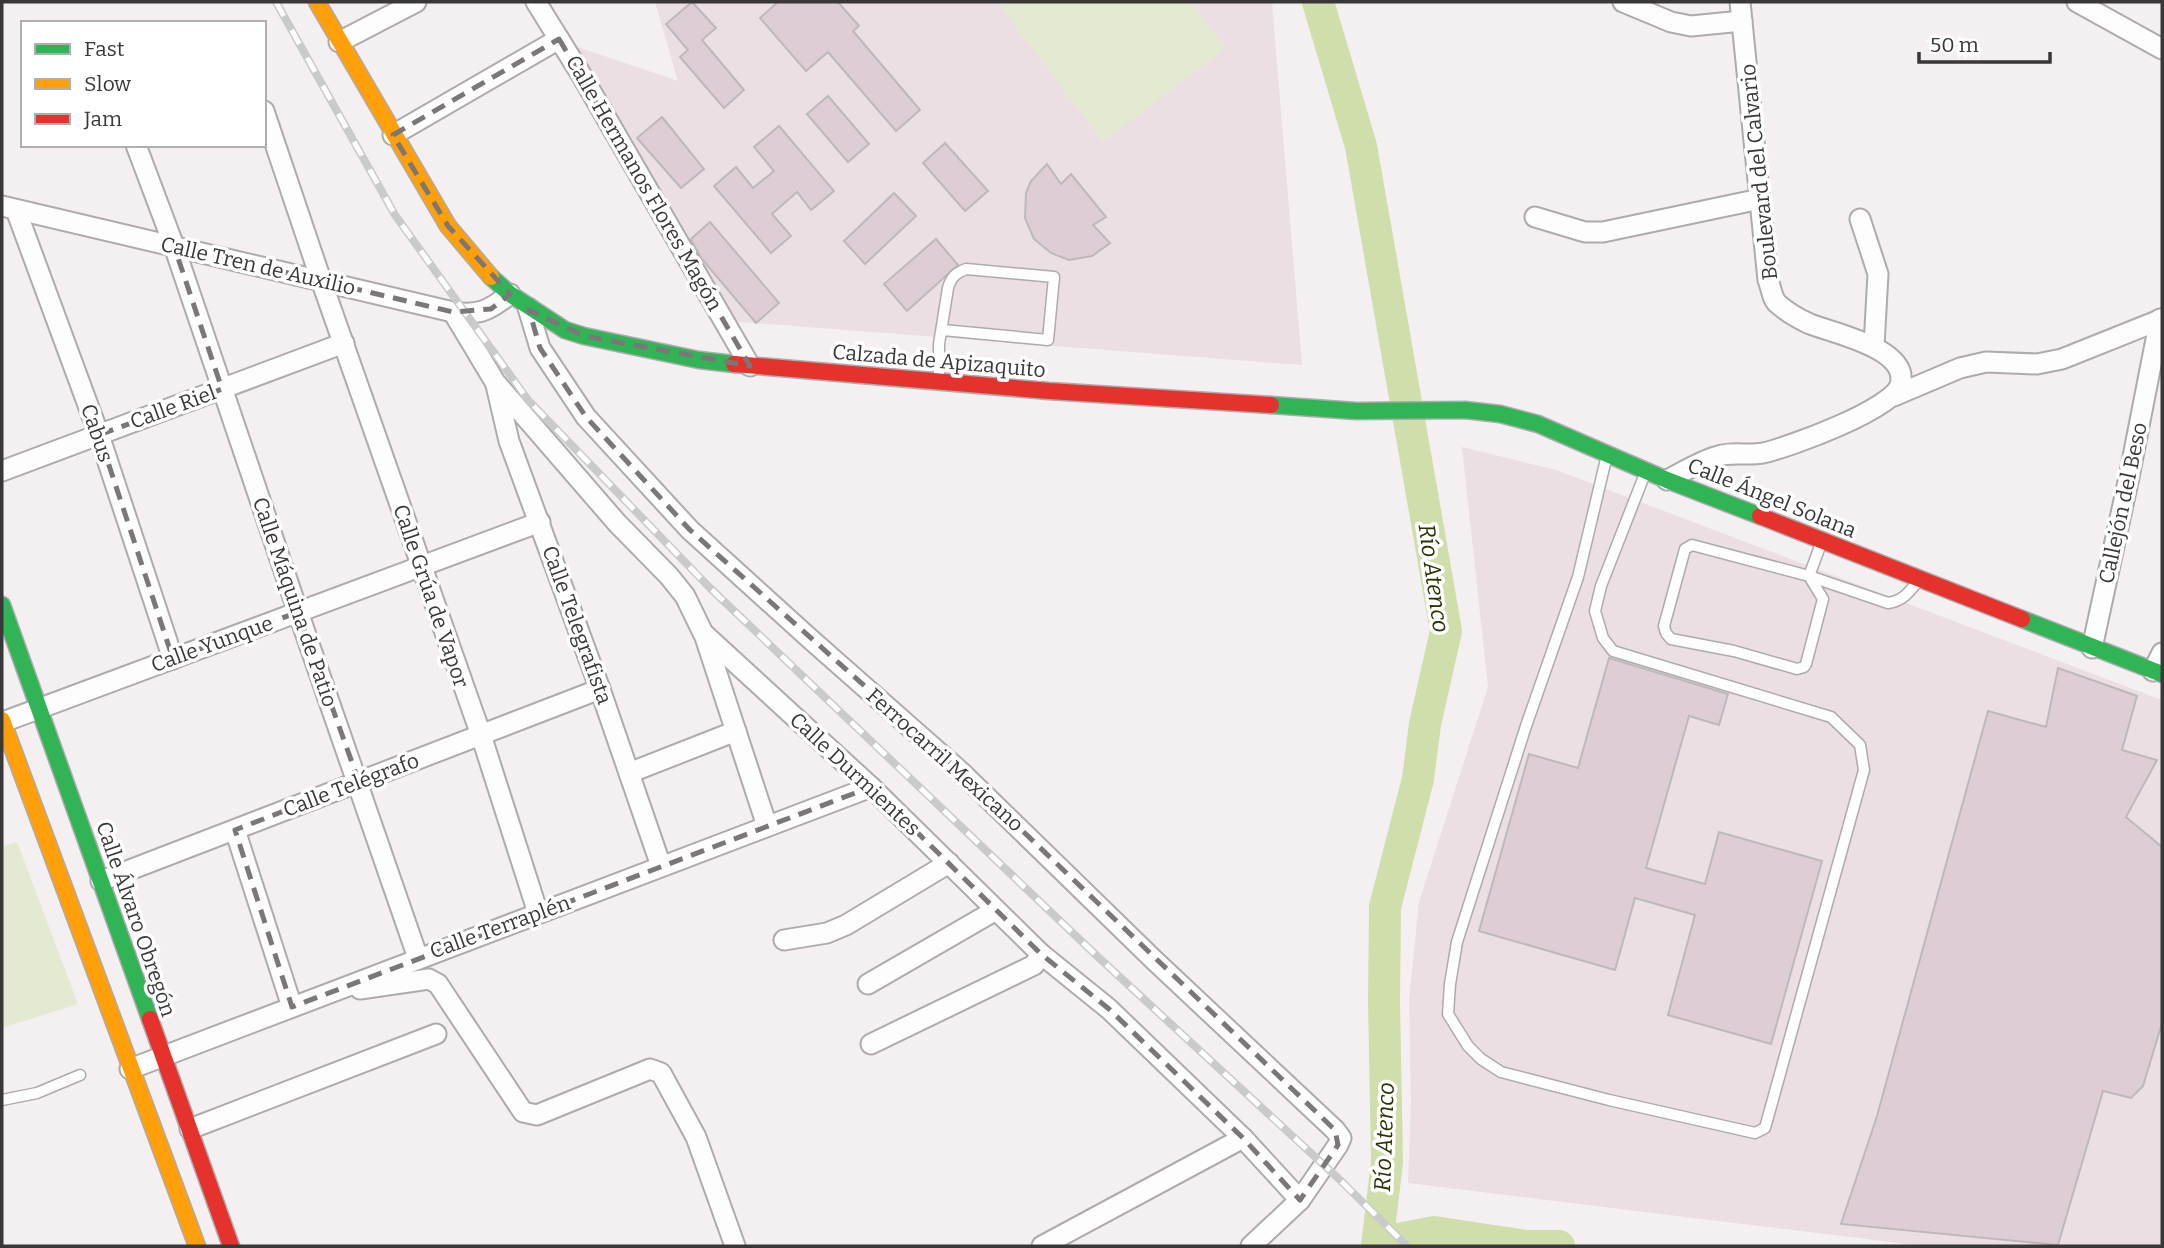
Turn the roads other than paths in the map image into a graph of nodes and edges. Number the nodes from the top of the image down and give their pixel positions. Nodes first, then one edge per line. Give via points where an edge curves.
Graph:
1 (317, 2) edge
2 (416, 2) edge
3 (536, 2) edge
4 (1622, 2) edge
5 (2077, 2) edge
6 (1741, 11) edge
7 (559, 39) junction
8 (339, 42) junction
9 (2162, 49) edge
10 (266, 117) edge
11 (393, 135) junction
12 (137, 147) edge
13 (1760, 199) junction
14 (9, 208) edge
15 (1535, 217) dead end
16 (1860, 219) dead end
17 (174, 246) junction
18 (321, 280) junction
19 (510, 294) junction
20 (528, 308) junction
21 (453, 312) junction
22 (2161, 319) edge
23 (943, 330) junction
24 (344, 343) junction
25 (1874, 346) junction
26 (750, 366) junction
27 (495, 382) junction
28 (939, 382) junction
29 (222, 389) junction
30 (1894, 396) junction
31 (1356, 411) joint
32 (99, 435) junction
33 (1607, 454) junction
34 (1646, 470) junction
35 (2, 471) edge
36 (1667, 480) junction
37 (540, 522) junction
38 (1822, 541) junction
39 (420, 566) junction
40 (1809, 576) junction
41 (1920, 580) junction
42 (2, 605) edge
43 (298, 612) junction
44 (704, 633) junction
45 (2092, 648) junction
46 (173, 659) junction
47 (2159, 666) edge
48 (600, 689) junction
49 (38, 708) junction
50 (2, 721) edge
51 (736, 732) junction
52 (481, 735) junction
53 (629, 773) junction
54 (359, 782) junction
55 (871, 787) junction
56 (767, 826) junction
57 (235, 830) junction
58 (949, 863) junction
59 (661, 866) junction
60 (101, 881) junction
61 (996, 909) junction
62 (538, 913) junction
63 (783, 940) dead end
64 (1041, 954) junction
65 (418, 958) junction
66 (868, 984) dead end
67 (327, 993) junction
68 (292, 1007) junction
69 (436, 1034) dead end
70 (871, 1044) dead end
71 (162, 1056) junction
72 (130, 1069) junction
73 (80, 1075) dead end
74 (2, 1100) edge
75 (190, 1129) junction
76 (1243, 1138) junction
77 (1300, 1200) junction
78 (201, 1211) junction
79 (197, 1246) edge
80 (231, 1246) edge
81 (736, 1246) edge
82 (1042, 1246) edge
83 (1251, 1246) edge

1 - 8 main road, Calzada de Apizaquito
2 - 8 street
3 - 7 street, Calle Hermanos Flores Magón
4 - 6 street via 1691,26
5 - 9 street
6 - 13 street, Boulevard del Calvario
7 - 11 street
7 - 26 street, Calle Hermanos Flores Magón
8 - 11 main road, Calzada de Apizaquito
10 - 18 street, Calle Grúa de Vapor
11 - 19 main road, Calzada de Apizaquito via 448,226
12 - 17 street, Calle Máquina de Patio
13 - 15 street via 1603,232 1585,232
13 - 25 street, Boulevard del Calvario via 1769,280 1776,302 1807,323
14 - 17 street, Calle Tren de Auxilio
14 - 32 street, Cabus
16 - 25 street via 1878,274
17 - 18 street, Calle Tren de Auxilio
17 - 29 street, Calle Máquina de Patio
18 - 21 street, Calle Tren de Auxilio
18 - 24 street, Calle Grúa de Vapor
19 - 20 main road, Calzada de Apizaquito
19 - 21 street, Calle Tren de Auxilio via 491,309
20 - 26 main road, Calzada de Apizaquito via 584,336
20 - 77 street, Ferrocarril Mexicano via 540,348 586,417 690,530 961,772 1335,1130 1341,1138 1338,1145
21 - 27 street, Calle Durmientes
22 - 30 street via 2062,359 2037,364 1986,362
22 - 45 street, Callejón del Beso
23 - 23 lane via 948,288 959,272 1054,276 1048,340
23 - 28 lane
24 - 29 street, Calle Riel
24 - 39 street, Calle Grúa de Vapor
25 - 30 street, Boulevard del Calvario via 1902,375
26 - 28 main road, Calzada de Apizaquito
27 - 37 street, Calle Telegrafista via 509,441
27 - 44 street, Calle Durmientes via 669,576
28 - 31 main road, Calzada de Apizaquito
29 - 32 street, Calle Riel
29 - 43 street, Calle Máquina de Patio
30 - 36 street via 1816,434 1762,453 1718,456
31 - 33 main road, Calle Ángel Solana via 1500,414 1538,424
32 - 35 street, Calle Riel
32 - 46 street, Cabus
33 - 34 main road, Calle Ángel Solana
33 - 34 lane via 1578,577 1457,942 1448,1013 1468,1046 1501,1072 1755,1133 1765,1128 1864,771 1860,744 1831,717 1612,651 1595,611
34 - 36 main road, Calle Ángel Solana
36 - 38 main road, Calle Ángel Solana
37 - 39 street, Calle Yunque
37 - 48 street, Calle Telegrafista
38 - 40 lane
38 - 41 main road, Calle Ángel Solana
39 - 43 street, Calle Yunque
39 - 52 street, Calle Grúa de Vapor
40 - 40 lane via 1823,599 1804,667 1671,639 1666,634 1664,626 1685,549 1692,545
40 - 41 lane via 1888,603 1905,597
41 - 45 main road, Calle Ángel Solana
42 - 49 main road, Calle Álvaro Obregón
43 - 46 street, Calle Yunque
43 - 54 street, Calle Máquina de Patio
44 - 51 street
44 - 55 street, Calle Durmientes
45 - 47 main road, Calle Ángel Solana
46 - 49 street, Calle Yunque
48 - 52 street, Calle Telégrafo
48 - 53 street, Calle Telegrafista
49 - 50 street, Calle Yunque
49 - 60 main road, Calle Álvaro Obregón
50 - 72 main road, Calle Álvaro Obregón
51 - 53 street
51 - 56 street
52 - 54 street, Calle Telégrafo
52 - 62 street, Calle Grúa de Vapor
53 - 59 street, Calle Telegrafista
54 - 57 street, Calle Telégrafo
54 - 65 street, Calle Máquina de Patio
55 - 56 street, Calle Terraplén
55 - 58 street, Calle Durmientes
56 - 59 street, Calle Terraplén
57 - 60 street, Calle Telégrafo
57 - 68 street
58 - 61 street, Calle Durmientes
58 - 63 street via 846,925
59 - 62 street, Calle Terraplén
60 - 71 main road, Calle Álvaro Obregón
61 - 64 street, Calle Durmientes
61 - 66 street
62 - 65 street, Calle Terraplén
64 - 70 street via 1034,965
64 - 76 street, Calle Durmientes via 1108,1009
65 - 67 street, Calle Terraplén
67 - 68 street, Calle Terraplén
67 - 81 street via 429,979 438,984 523,1112 537,1115 650,1069 661,1073 696,1137
68 - 71 street, Calle Terraplén
69 - 75 street
71 - 72 street, Calle Terraplén
71 - 75 main road, Calle Álvaro Obregón
72 - 78 main road, Calle Álvaro Obregón
73 - 74 lane via 37,1093
75 - 78 main road, Calle Álvaro Obregón
76 - 77 street, Calle Durmientes
76 - 82 street
77 - 83 street, Ferrocarril Mexicano
78 - 79 main road, Calle Álvaro Obregón
78 - 80 main road, Calle Álvaro Obregón

